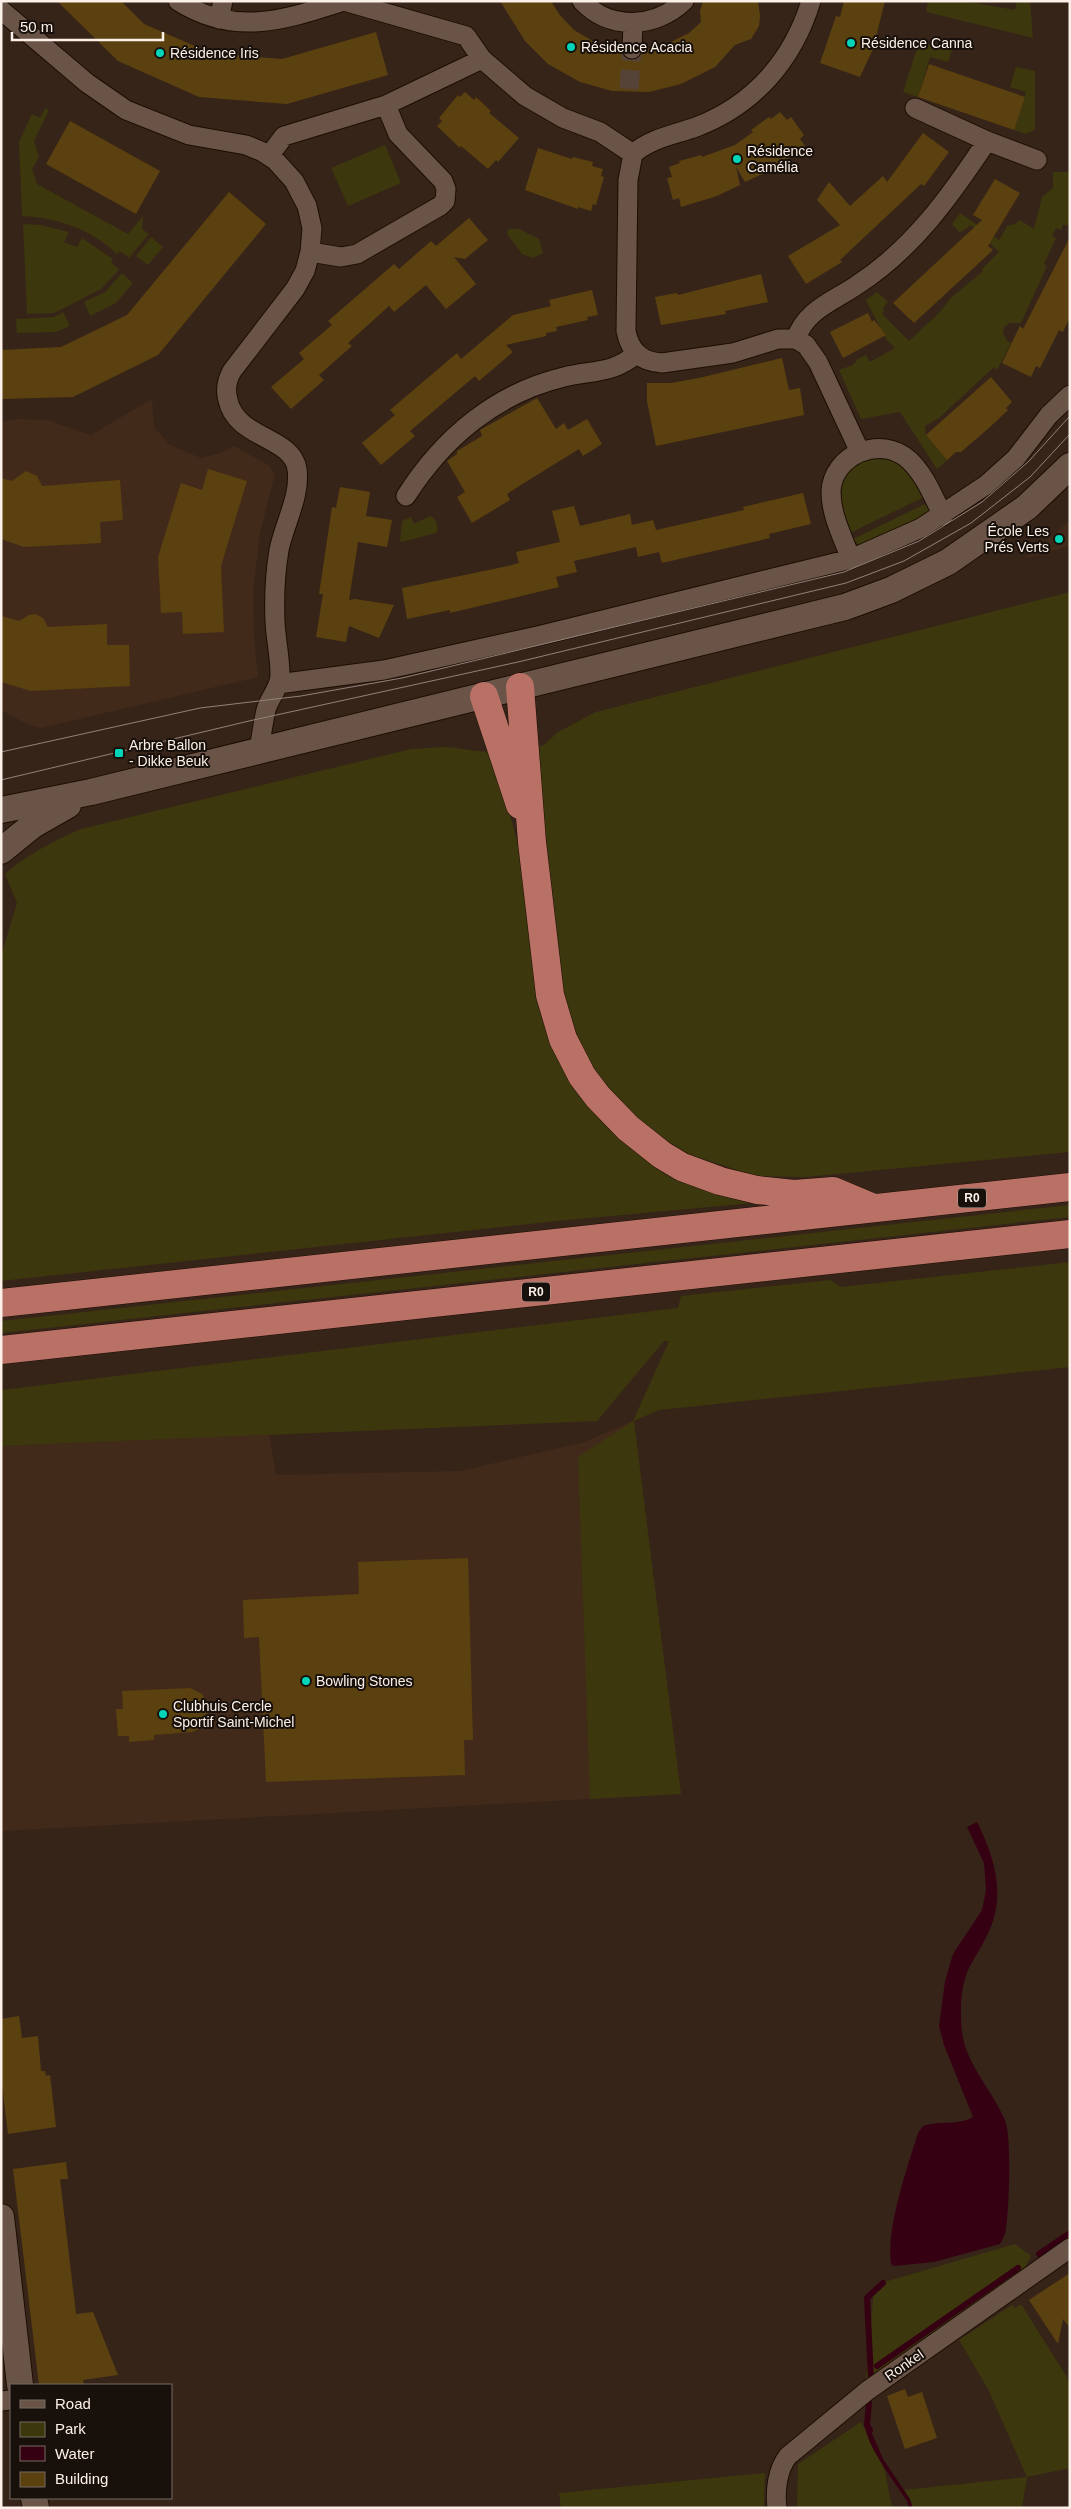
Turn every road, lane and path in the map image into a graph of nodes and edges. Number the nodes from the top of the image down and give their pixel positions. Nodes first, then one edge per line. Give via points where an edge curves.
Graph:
1 (178, 1) edge
2 (344, 1) edge
3 (582, 1) edge
4 (684, 1) edge
5 (811, 1) edge
6 (1, 10) edge
7 (221, 10) edge
8 (634, 23) junction
9 (632, 49) tunnel mouth
10 (482, 59) junction
11 (386, 105) junction
12 (916, 108) dead end
13 (987, 141) junction
14 (633, 154) junction
15 (269, 156) junction
16 (1037, 160) dead end
17 (310, 252) junction
18 (796, 339) junction
19 (636, 354) junction
20 (1070, 395) edge
21 (860, 452) junction
22 (1070, 466) edge
23 (406, 496) dead end
24 (943, 516) junction
25 (851, 559) junction
26 (278, 684) junction
27 (520, 687) junction
28 (484, 696) junction
29 (259, 751) junction
30 (91, 792) junction
31 (1, 810) edge
32 (532, 842) junction
33 (1, 851) edge
34 (1070, 1187) edge
35 (875, 1208) junction
36 (1070, 1234) edge
37 (1, 1303) edge
38 (1, 1350) edge
39 (1, 2217) edge
40 (1070, 2248) edge
41 (20, 2384) edge
42 (777, 2508) edge

1 - 7 street via 195,11
2 - 7 street via 298,16 266,22 234,22
2 - 10 street via 458,32 466,36
3 - 8 street via 602,16
4 - 8 street via 660,18
5 - 14 street via 794,44 755,92 721,115 652,141
6 - 15 street via 87,83 126,110 189,135 246,145
8 - 9 street
10 - 11 street
10 - 14 street via 507,82 544,108 600,132
11 - 15 street via 292,132 279,140
11 - 17 street via 398,134 443,181 446,201 357,254 342,257
12 - 13 street
13 - 16 street
13 - 18 street via 949,198 926,224 884,265 812,313 802,324
14 - 19 street via 628,180 626,331
15 - 17 street via 290,176 303,195 312,228
17 - 26 street via 301,281 232,371 227,384 228,404 236,420 282,448 297,466 295,489 279,550 275,588
18 - 19 street via 778,339 733,353 671,363 652,363
18 - 21 street via 806,345 818,362
19 - 23 street via 623,365 532,386 487,409 450,441 420,474
20 - 24 street via 1055,408 1003,472
21 - 24 street via 884,449 908,459 922,476
21 - 25 street via 840,468 831,491 836,519
22 - 27 street via 1027,507 969,548 892,590 845,607
24 - 25 street
25 - 26 street via 393,668
26 - 29 street via 266,708
27 - 28 street
27 - 32 highway
28 - 29 street
28 - 32 highway
29 - 30 street
30 - 31 street
30 - 33 street via 33,824
32 - 35 highway via 550,995 556,1018 582,1076 611,1111 662,1155 701,1175 757,1190 794,1194 832,1191
34 - 35 highway, R0
35 - 37 highway, R0
36 - 38 highway, R0
39 - 41 street
40 - 42 street, Ronkel via 867,2391 788,2456 778,2478

